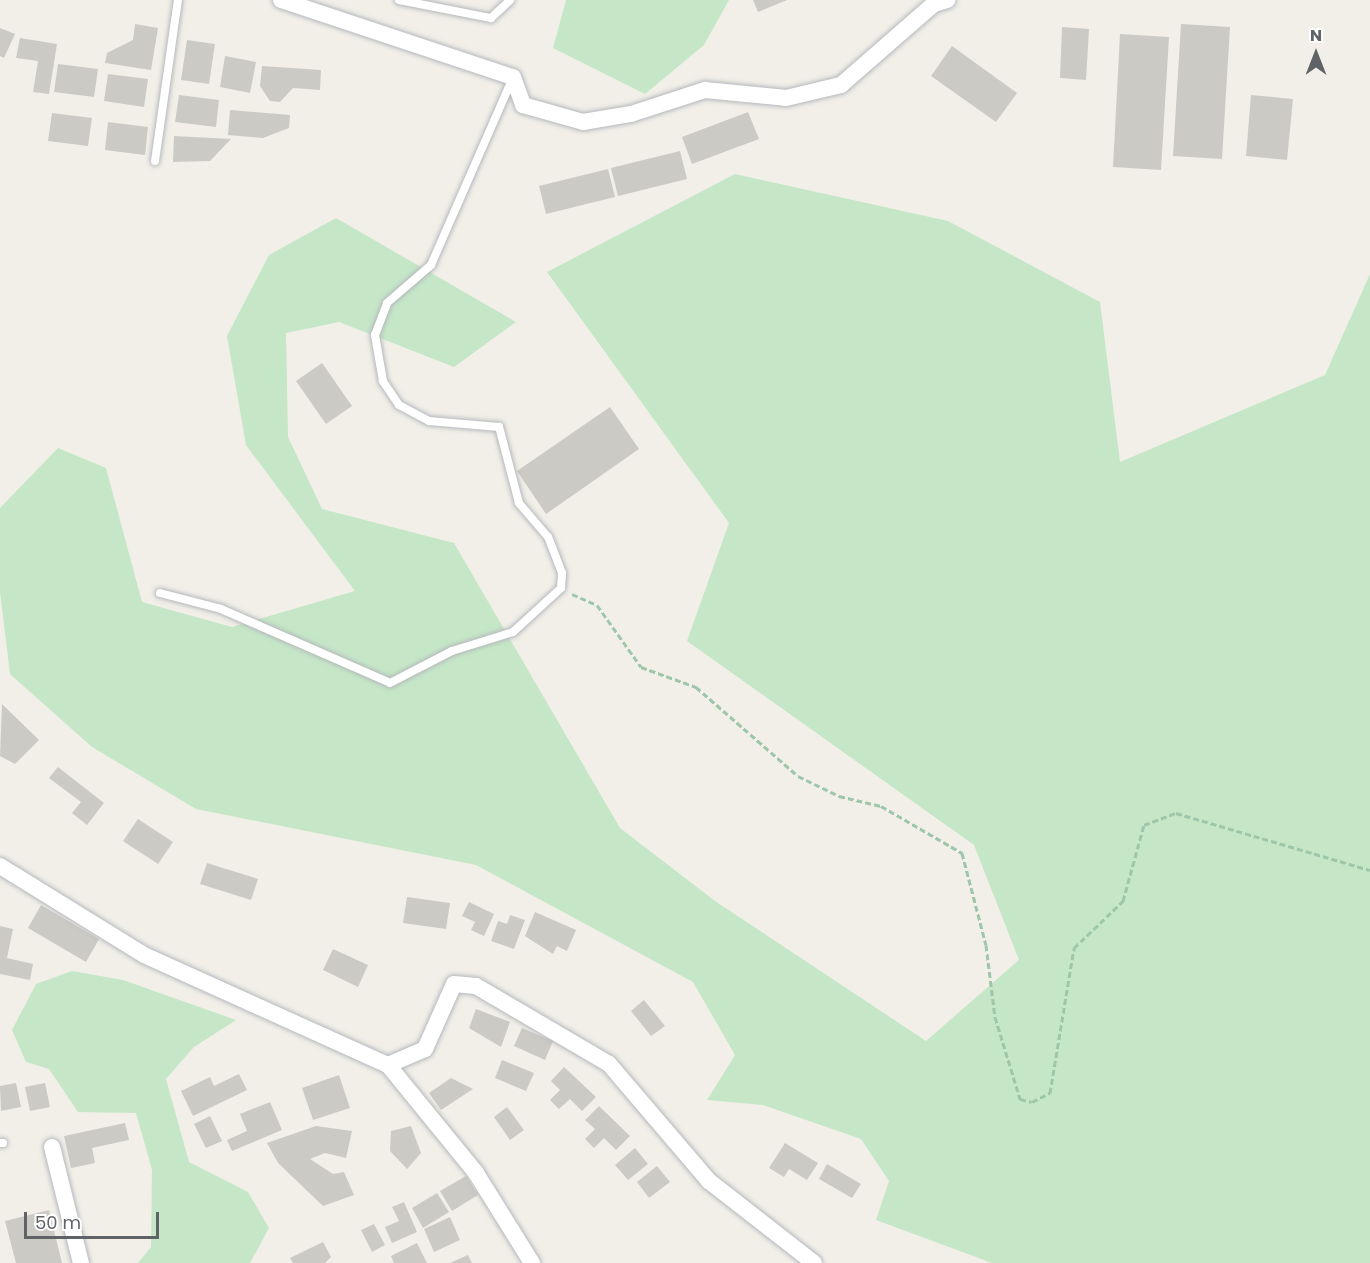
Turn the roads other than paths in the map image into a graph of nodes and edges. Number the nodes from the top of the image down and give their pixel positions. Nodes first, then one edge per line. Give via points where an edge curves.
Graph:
1 (177, 0) edge
2 (281, 0) edge
3 (399, 0) edge
4 (510, 0) edge
5 (947, 0) edge
6 (513, 77) junction
7 (155, 161) dead end
8 (160, 593) dead end
9 (0, 866) edge
10 (388, 1065) junction
11 (52, 1147) dead end
12 (81, 1263) edge
13 (532, 1263) edge
14 (814, 1263) edge

1 - 7 lane
2 - 6 street
3 - 4 lane via 491,18
5 - 6 street via 934,4 841,85 786,99 705,90 583,122 523,105
6 - 8 lane via 431,265 387,303 375,335 383,381 399,405 429,421 499,428 519,503 548,537 562,573 561,588 513,632 452,651 390,683 221,609
9 - 10 street via 144,955
10 - 13 street via 476,1173
10 - 14 street via 425,1049 454,984 476,986 609,1064 709,1181
11 - 12 street

